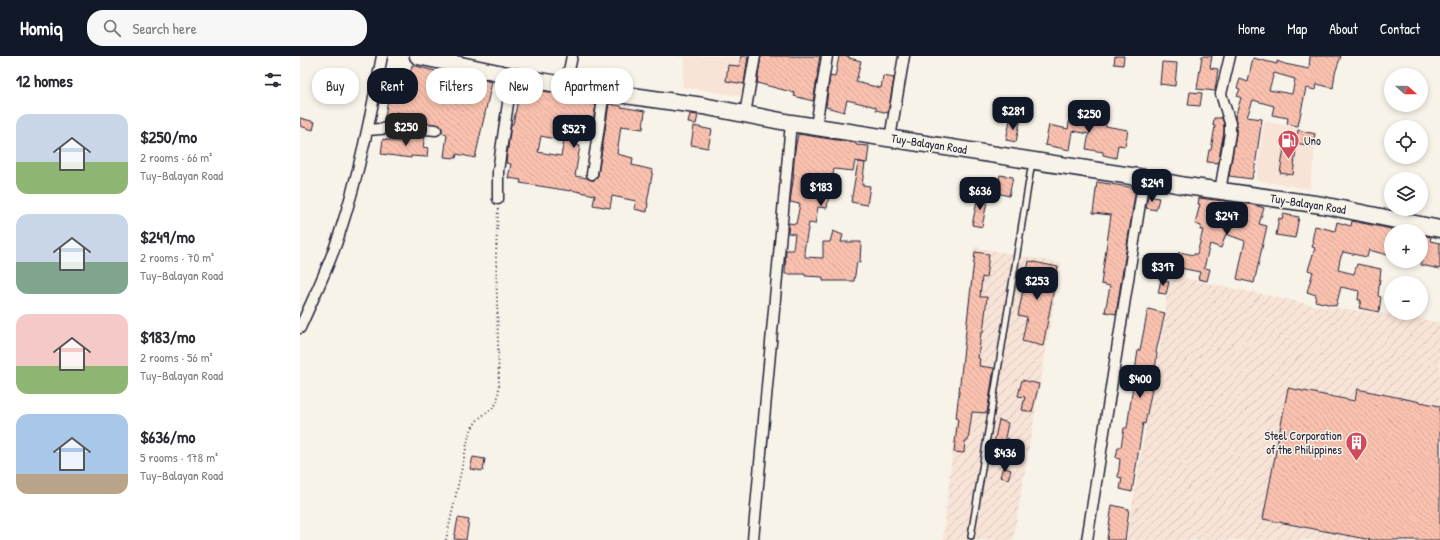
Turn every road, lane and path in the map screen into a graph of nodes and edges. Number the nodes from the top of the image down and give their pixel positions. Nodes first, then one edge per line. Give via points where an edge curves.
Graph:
1 (382, 56) edge
2 (418, 56) edge
3 (572, 56) edge
4 (755, 56) edge
5 (827, 56) edge
6 (904, 56) edge
7 (1230, 56) edge
8 (570, 68) edge
9 (495, 72) edge
10 (633, 97) edge
11 (508, 104) edge
12 (602, 104) edge
13 (745, 114) junction
14 (792, 123) junction
15 (816, 126) junction
16 (368, 130) junction
17 (436, 130) dead end
18 (890, 138) junction
19 (1032, 161) junction
20 (592, 174) dead end
21 (1144, 178) junction
22 (1220, 191) junction
23 (498, 199) joint
24 (1440, 229) edge
25 (300, 328) edge
26 (972, 536) dead end
27 (446, 540) edge
28 (753, 540) edge
29 (1087, 540) edge

1 - 16 street
2 - 9 main road, Tuy-Balayan Road
3 - 8 street
4 - 13 street
5 - 15 street
6 - 18 street
7 - 22 street via 1221,94 1230,124 1230,134
10 - 13 main road, Tuy-Balayan Road
11 - 23 street via 498,171
12 - 20 street
13 - 14 main road, Tuy-Balayan Road
14 - 15 main road, Tuy-Balayan Road
14 - 28 street
15 - 18 main road, Tuy-Balayan Road
16 - 17 street via 404,127
16 - 25 street via 340,232
18 - 19 main road, Tuy-Balayan Road
19 - 21 main road, Tuy-Balayan Road
19 - 26 lane
21 - 22 main road, Tuy-Balayan Road
21 - 29 street
22 - 24 main road, Tuy-Balayan Road via 1322,205
23 - 27 path via 497,403 476,421 469,435

